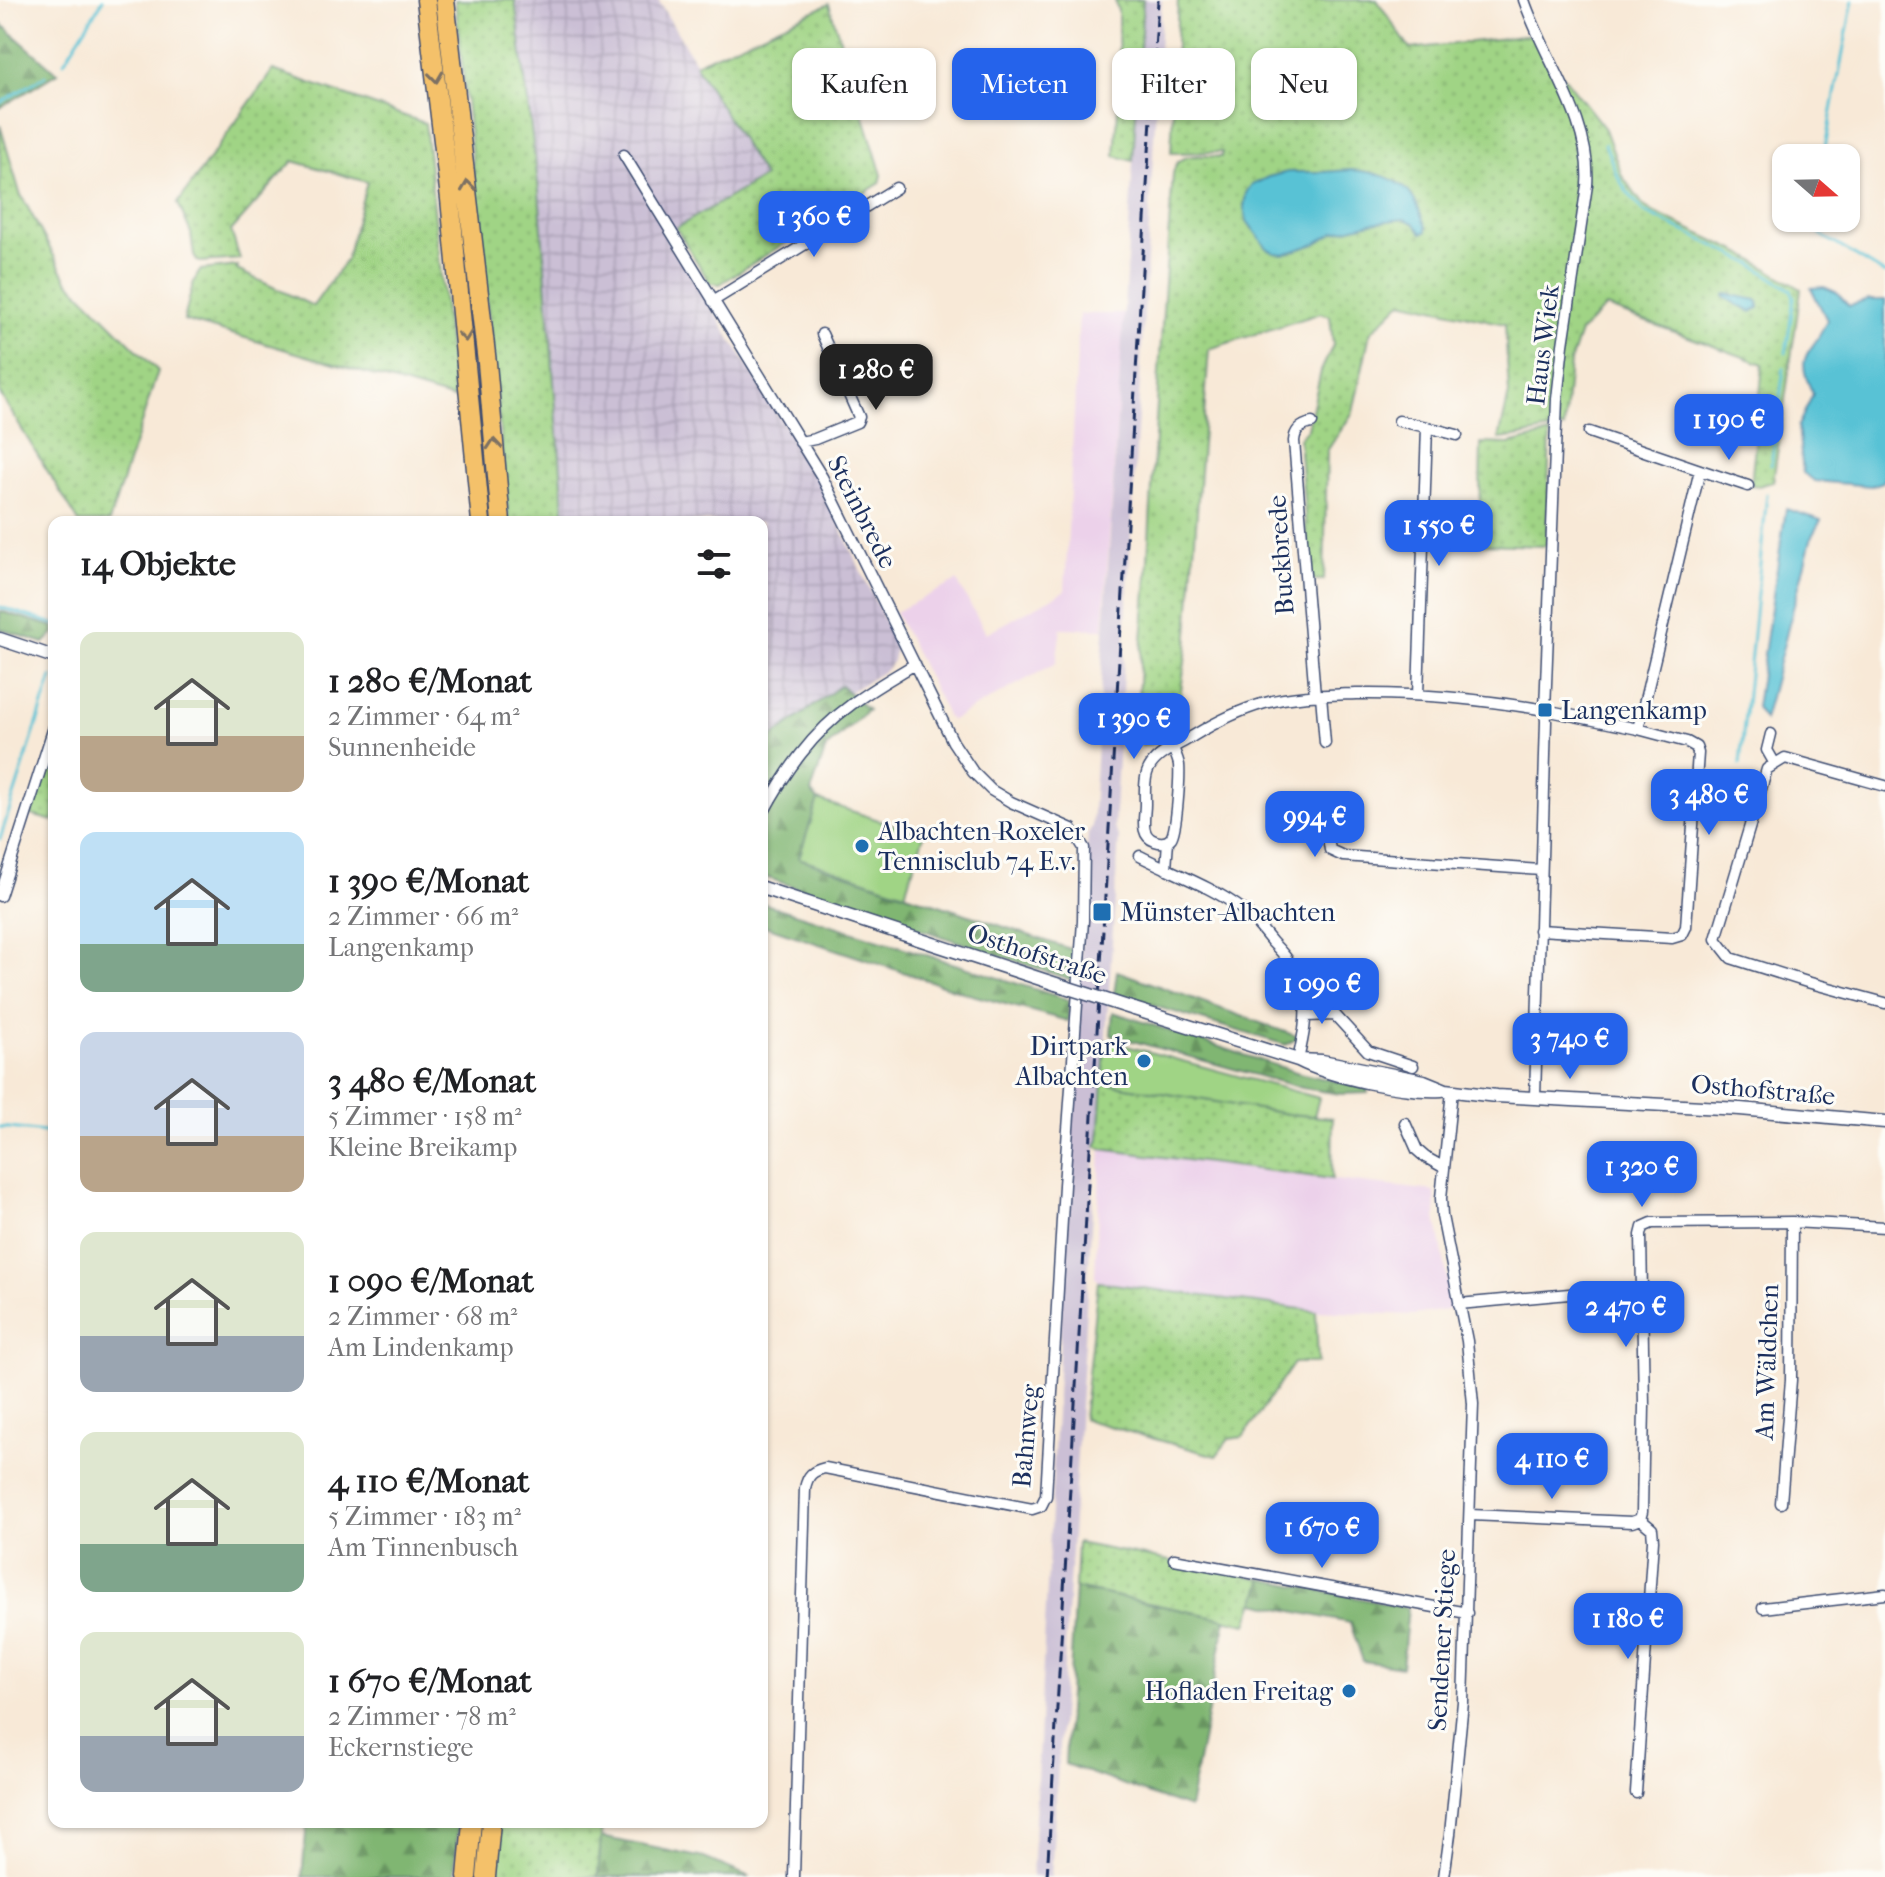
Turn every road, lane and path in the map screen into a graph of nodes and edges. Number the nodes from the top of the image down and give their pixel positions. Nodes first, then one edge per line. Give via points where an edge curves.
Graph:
1 (426, 0) edge
2 (445, 0) edge
3 (1524, 0) edge
4 (624, 155) dead end
5 (896, 188) dead end
6 (713, 301) junction
7 (822, 334) dead end
8 (1399, 421) dead end
9 (1312, 423) dead end
10 (1427, 427) junction
11 (1589, 432) dead end
12 (1457, 435) dead end
13 (800, 442) junction
14 (1700, 470) junction
15 (1748, 486) dead end
16 (480, 516) edge
17 (500, 516) edge
18 (0, 639) edge
19 (48, 655) edge
20 (915, 664) junction
21 (1318, 695) junction
22 (1418, 695) junction
23 (1545, 710) junction
24 (1638, 729) junction
25 (1771, 734) dead end
26 (1325, 743) dead end
27 (48, 746) edge
28 (1173, 748) junction
29 (1775, 764) junction
30 (1885, 786) edge
31 (768, 803) edge
32 (1072, 829) joint
33 (1327, 830) dead end
34 (1168, 841) junction
35 (1140, 856) dead end
36 (1166, 869) junction
37 (1541, 870) junction
38 (768, 890) edge
39 (0, 896) edge
40 (1539, 930) junction
41 (1885, 1003) edge
42 (1306, 1016) junction
43 (1298, 1060) junction
44 (1413, 1066) dead end
45 (1449, 1090) junction
46 (1535, 1097) junction
47 (1885, 1122) edge
48 (1405, 1123) dead end
49 (1443, 1167) junction
50 (1792, 1222) junction
51 (1885, 1227) edge
52 (1642, 1292) junction
53 (1459, 1304) junction
54 (1781, 1503) dead end
55 (1470, 1515) junction
56 (1640, 1519) junction
57 (1174, 1559) dead end
58 (1885, 1594) edge
59 (1763, 1608) dead end
60 (1467, 1613) junction
61 (1636, 1793) dead end
62 (471, 1828) edge
63 (490, 1828) edge
64 (467, 1877) edge
65 (486, 1877) edge
66 (794, 1877) edge
67 (1444, 1877) edge

1 -> 16 highway
17 -> 2 highway
3 - 23 street, Haus Wiek via 1564,88 1588,167 1557,399
4 - 6 street, Steinbrede
5 - 6 street
6 - 13 street, Steinbrede
7 - 13 street via 859,417
8 - 10 street
9 - 21 street, Buckbrede via 1299,428 1294,441
10 - 12 street
10 - 22 street
11 - 14 street
13 - 20 street, Steinbrede
14 - 15 street
14 - 24 street
18 - 19 street
20 - 31 street via 825,727 802,751
20 - 32 street, Steinbrede via 973,772 1004,799
21 - 22 street
21 - 26 street
21 - 28 street via 1240,712
22 - 23 street
23 - 24 street
23 - 37 street
24 - 40 street via 1687,742 1698,753 1685,931 1672,938
25 - 29 street via 1767,750
27 - 39 street
28 - 34 street via 1179,774 1175,827
28 - 34 street via 1150,767 1145,780 1144,830 1150,839
29 - 30 street via 1785,758
29 - 41 street via 1767,769 1716,939 1731,958
32 - 66 street, Bahnweg via 1084,848 1083,907 1046,1496 1032,1509 825,1468 807,1478
33 - 37 street via 1330,850 1343,856
34 - 36 street
35 - 36 street
36 - 42 street via 1245,912 1298,975
37 - 40 street
38 - 43 street, Osthofstraße, bridge
40 - 46 street
42 - 43 street
42 - 44 street via 1335,1015 1368,1051
43 - 45 street, Osthofstraße
45 - 46 street, Osthofstraße
45 - 49 street, Sendener Stiege
46 - 47 street, Osthofstraße
48 - 49 street via 1417,1150
49 - 53 street, Sendener Stiege via 1442,1216
50 - 51 street
50 - 52 street via 1643,1227
50 - 54 street, Am Wäldchen via 1791,1380
52 - 53 street
52 - 56 street
53 - 55 street, Sendener Stiege via 1473,1404
55 - 56 street
55 - 60 street, Sendener Stiege
56 - 61 street via 1650,1526 1653,1540
57 - 60 street
58 - 59 street
60 - 67 street, Sendener Stiege
62 - 64 highway
63 - 65 highway

